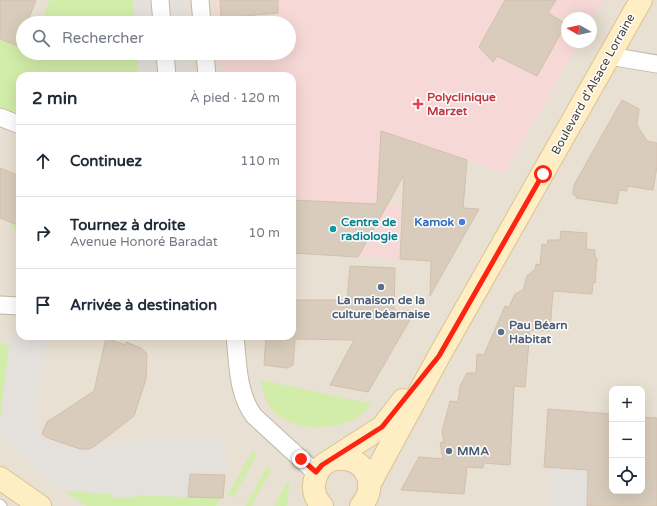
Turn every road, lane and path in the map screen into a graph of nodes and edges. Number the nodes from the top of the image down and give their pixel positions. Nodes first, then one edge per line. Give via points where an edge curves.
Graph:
1 (160, 0) edge
2 (200, 0) edge
3 (641, 0) edge
4 (161, 16) edge
5 (201, 16) edge
6 (609, 56) junction
7 (166, 60) edge
8 (206, 60) edge
9 (657, 64) edge
10 (167, 72) edge
11 (207, 72) edge
12 (0, 117) edge
13 (16, 123) edge
14 (0, 306) edge
15 (16, 306) edge
16 (236, 340) edge
17 (439, 356) junction
18 (324, 466) junction
19 (0, 478) edge
20 (368, 499) edge
21 (318, 505) edge
22 (40, 506) edge

1 - 4 street
2 - 5 street
3 - 6 main road, Boulevard d'Alsace Lorraine
6 - 9 street
6 - 17 main road, Boulevard d'Alsace Lorraine
7 - 10 street
8 - 11 street
12 - 13 street
14 - 15 street
16 - 18 street via 246,406 254,416
17 - 18 main road, Boulevard d'Alsace Lorraine via 382,427
17 - 20 main road, Boulevard d'Alsace Lorraine
18 - 20 main road, Boulevard d'Alsace Lorraine via 339,458 356,462 363,468
18 - 21 main road via 313,487
19 - 22 main road

